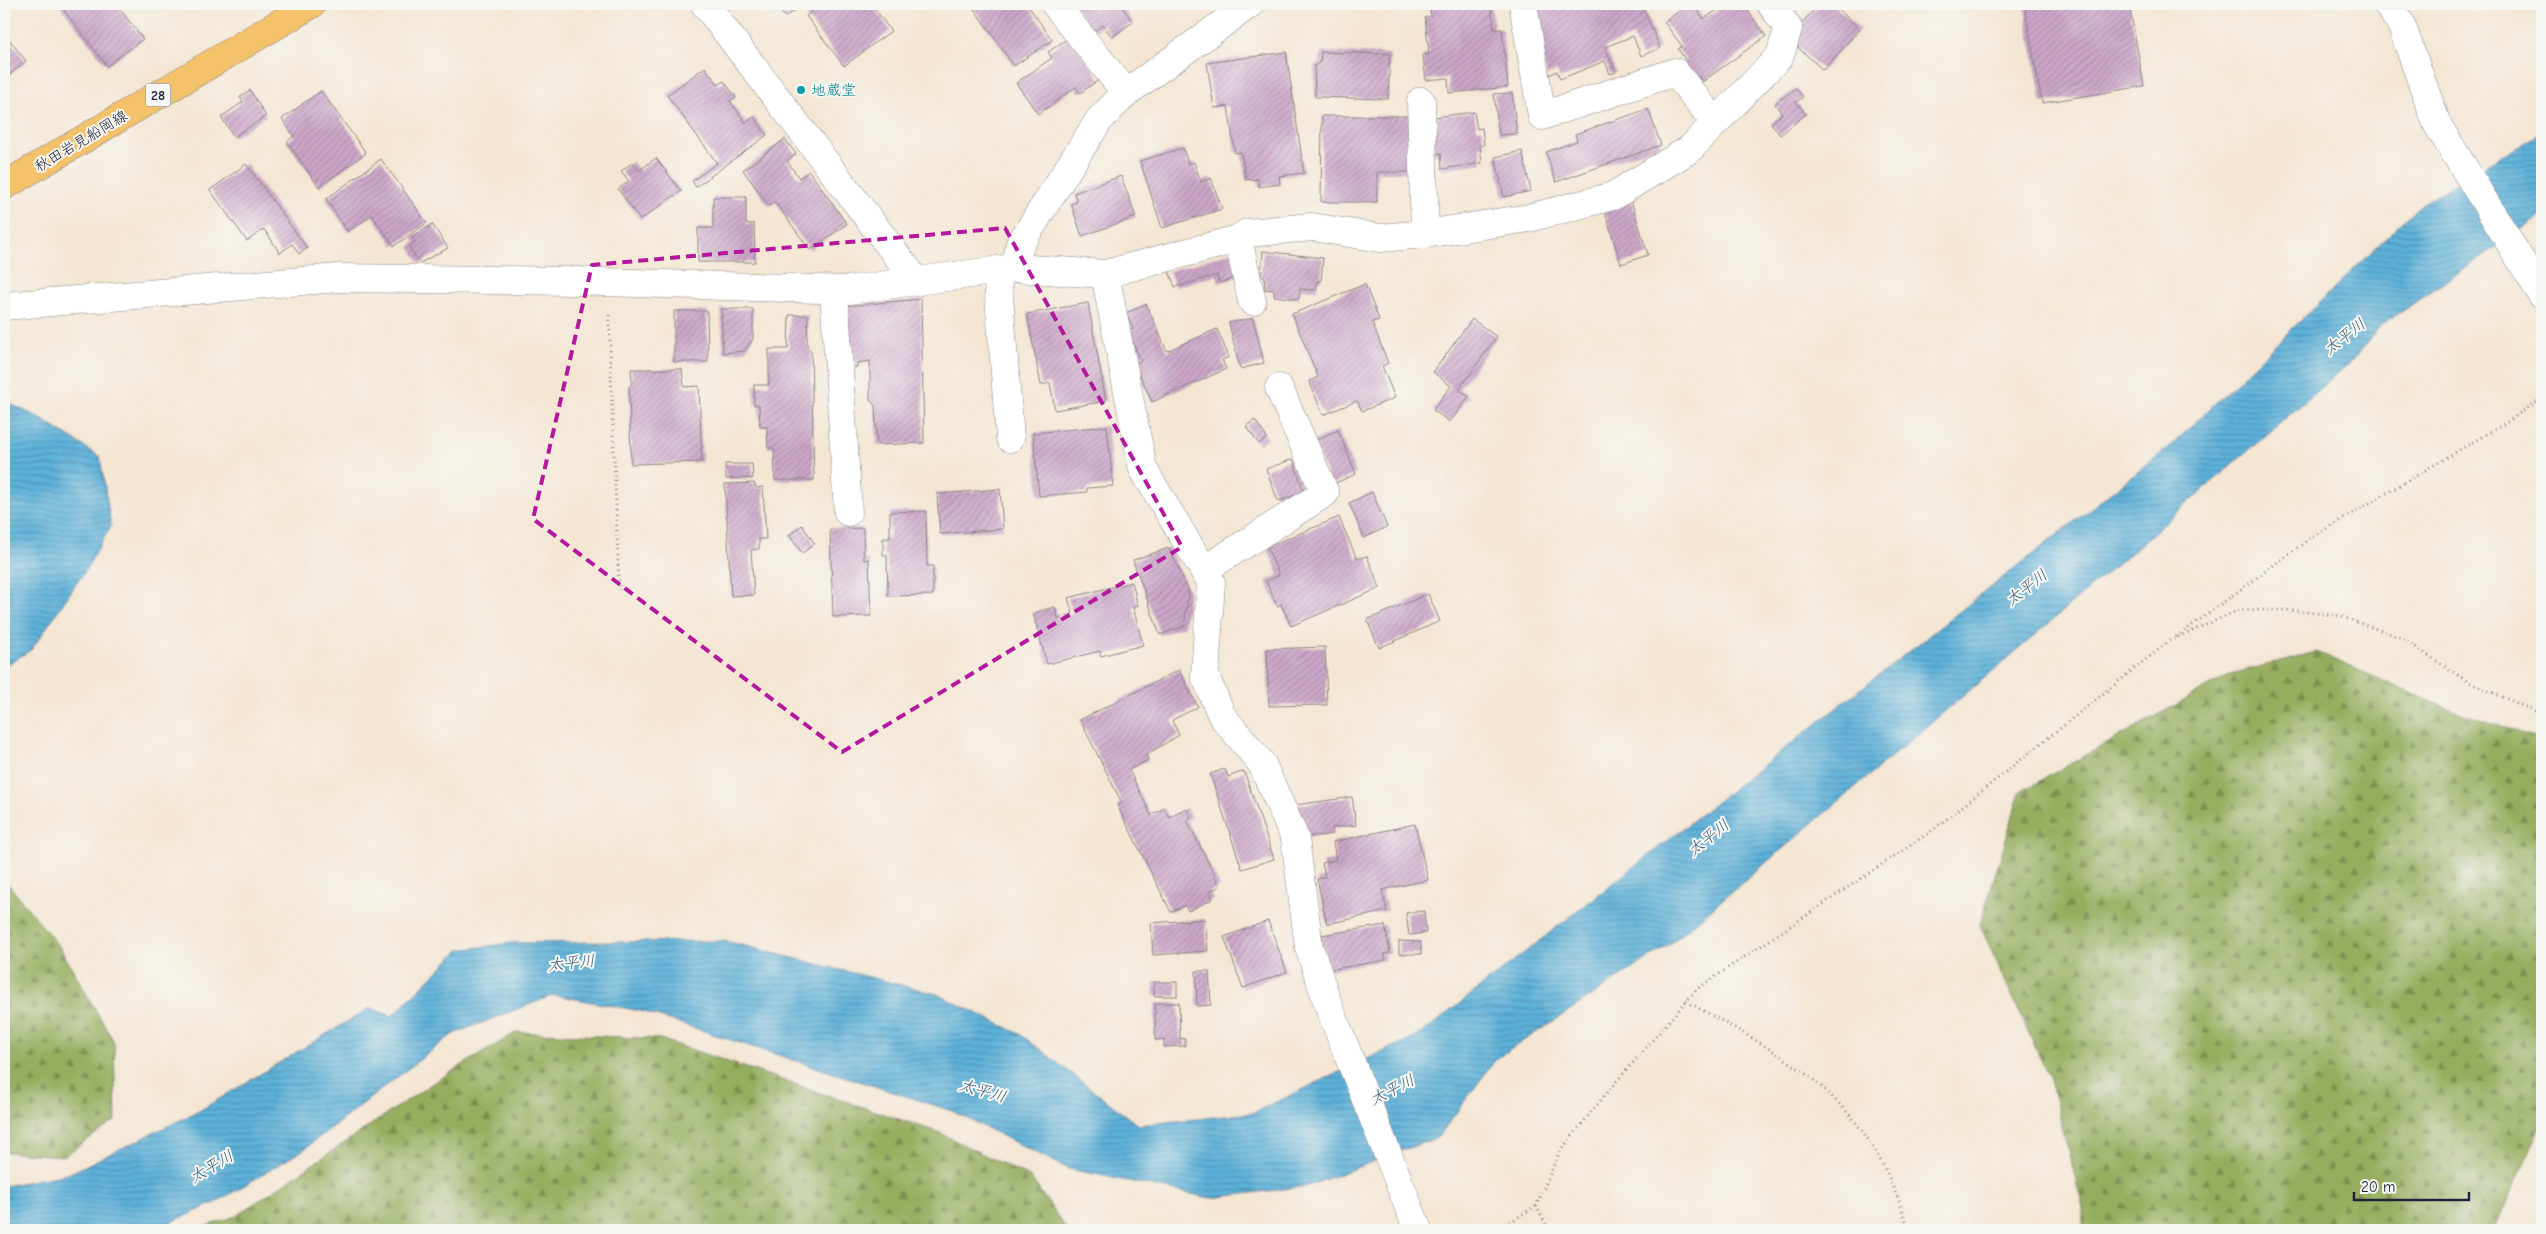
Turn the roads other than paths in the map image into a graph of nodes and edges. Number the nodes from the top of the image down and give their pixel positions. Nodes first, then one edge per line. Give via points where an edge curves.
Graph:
1 (312, 4) edge
2 (705, 4) edge
3 (1056, 4) edge
4 (1250, 4) edge
5 (1522, 4) edge
6 (1771, 4) edge
7 (2399, 10) edge
8 (1126, 93) junction
9 (1421, 101) dead end
10 (1715, 122) junction
11 (4, 186) edge
12 (1425, 234) junction
13 (1238, 238) junction
14 (1006, 269) junction
15 (1106, 274) junction
16 (917, 282) junction
17 (834, 290) junction
18 (2542, 295) edge
19 (1252, 301) dead end
20 (4, 306) edge
21 (1279, 388) dead end
22 (1010, 438) dead end
23 (848, 512) dead end
24 (1204, 570) junction
25 (1418, 1230) edge

1 - 11 main road, 秋田岩見船岡線 / 28
2 - 16 street
3 - 8 street
4 - 8 street
5 - 10 street via 1542,116 1675,72
6 - 10 street via 1788,28 1780,56
7 - 18 street via 2437,124
8 - 14 street via 1098,120
9 - 12 street
10 - 12 street via 1690,149 1612,196 1529,218
12 - 13 street via 1380,238 1312,227 1247,233
13 - 15 street
13 - 19 street
14 - 15 street
14 - 16 street
14 - 22 street
15 - 24 street via 1143,469
16 - 17 street
17 - 20 street via 608,282 338,278
17 - 23 street
21 - 24 street via 1325,493
24 - 25 street via 1211,582 1205,676 1222,716 1262,764 1295,838 1309,947 1329,1007

